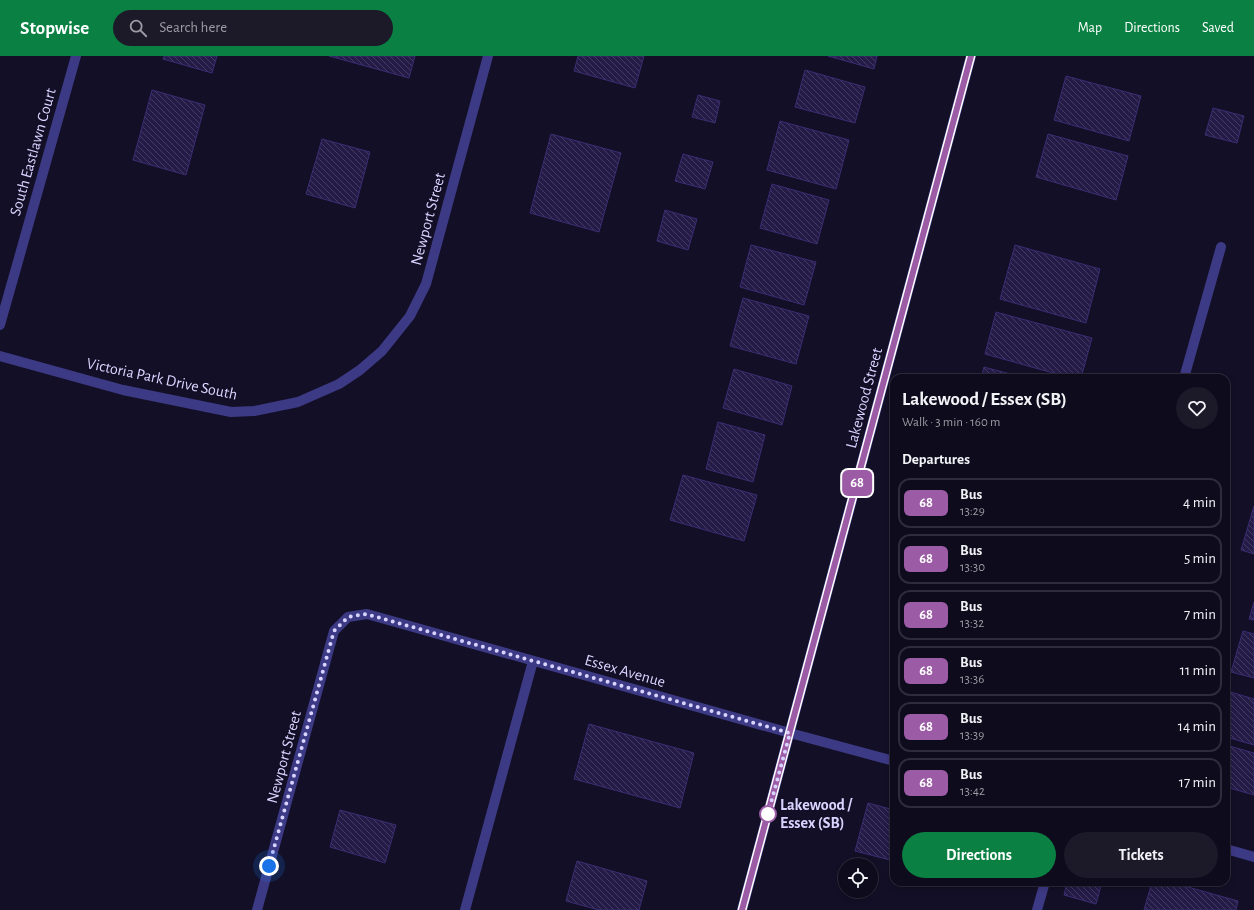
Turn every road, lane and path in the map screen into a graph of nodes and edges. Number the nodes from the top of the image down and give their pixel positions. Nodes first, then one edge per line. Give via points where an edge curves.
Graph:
1 (76, 56) edge
2 (488, 56) edge
3 (971, 56) edge
4 (1221, 247) dead end
5 (0, 325) edge
6 (0, 356) edge
7 (360, 370) joint
8 (1185, 374) edge
9 (348, 617) joint
10 (533, 661) junction
11 (790, 733) junction
12 (890, 760) edge
13 (1230, 850) edge
14 (1254, 856) edge
15 (1044, 886) edge
16 (257, 910) edge
17 (465, 910) edge
18 (742, 910) edge
19 (1037, 910) edge

1 - 5 street, South Eastlawn Court
2 - 7 street, Newport Street via 426,284 410,316 382,351
3 - 11 street, Lakewood Street
4 - 8 street
6 - 7 street, Victoria Park Drive South via 123,390 231,412 254,411 298,402 339,384
9 - 10 street, Essex Avenue via 366,614
9 - 16 street, Newport Street via 334,631
10 - 11 street, Essex Avenue
10 - 17 street
11 - 12 street, Essex Avenue
11 - 18 street, Lakewood Street
13 - 14 street
15 - 19 street

